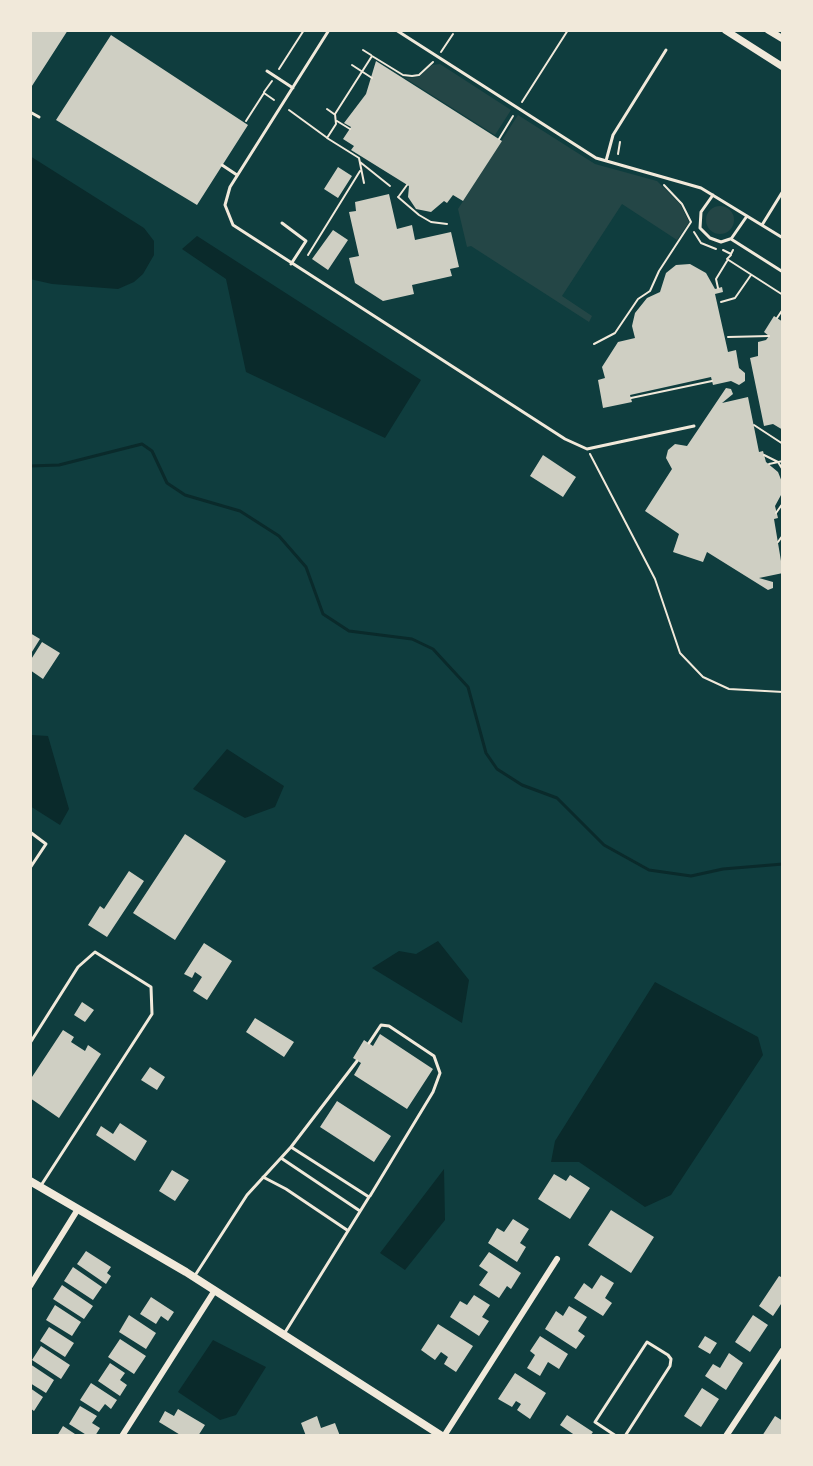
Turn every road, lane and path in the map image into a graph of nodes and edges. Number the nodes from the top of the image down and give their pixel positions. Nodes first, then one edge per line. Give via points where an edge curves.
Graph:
1 (304, 30) edge
2 (329, 30) edge
3 (396, 30) edge
4 (568, 30) edge
5 (725, 30) edge
6 (768, 30) edge
7 (453, 34) dead end
8 (783, 39) edge
9 (363, 50) dead end
10 (666, 50) dead end
11 (372, 56) junction
12 (437, 58) junction
13 (441, 63) dead end
14 (352, 65) dead end
15 (783, 67) edge
16 (267, 71) dead end
17 (362, 71) junction
18 (275, 76) junction
19 (372, 78) dead end
20 (293, 88) junction
21 (264, 93) dead end
22 (518, 108) junction
23 (327, 109) dead end
24 (30, 112) edge
25 (335, 114) junction
26 (39, 117) dead end
27 (335, 120) junction
28 (350, 129) dead end
29 (499, 139) dead end
30 (619, 140) dead end
31 (606, 161) junction
32 (360, 162) junction
33 (614, 163) junction
34 (222, 165) dead end
35 (361, 170) junction
36 (237, 175) junction
37 (660, 181) dead end
38 (364, 183) dead end
39 (407, 185) dead end
40 (390, 186) dead end
41 (783, 191) edge
42 (713, 195) junction
43 (693, 211) dead end
44 (747, 216) junction
45 (691, 222) junction
46 (282, 223) dead end
47 (447, 224) dead end
48 (762, 225) junction
49 (783, 238) edge
50 (731, 239) junction
51 (731, 254) dead end
52 (308, 255) dead end
53 (727, 259) junction
54 (291, 264) junction
55 (783, 272) edge
56 (751, 274) junction
57 (718, 288) dead end
58 (783, 295) edge
59 (721, 302) dead end
60 (631, 309) junction
61 (783, 309) edge
62 (636, 311) dead end
63 (777, 318) dead end
64 (769, 336) dead end
65 (728, 337) dead end
66 (594, 344) dead end
67 (712, 381) dead end
68 (631, 398) dead end
69 (754, 425) dead end
70 (694, 426) dead end
71 (783, 444) edge
72 (587, 449) junction
73 (764, 455) dead end
74 (783, 461) edge
75 (778, 462) junction
76 (769, 464) dead end
77 (783, 470) edge
78 (783, 502) edge
79 (777, 503) dead end
80 (776, 513) dead end
81 (783, 535) edge
82 (778, 542) dead end
83 (783, 692) edge
84 (30, 832) edge
85 (30, 868) edge
86 (30, 1043) edge
87 (369, 1043) dead end
88 (357, 1061) dead end
89 (291, 1147) junction
90 (281, 1158) junction
91 (263, 1177) junction
92 (30, 1181) edge
93 (40, 1187) junction
94 (369, 1197) junction
95 (78, 1209) junction
96 (360, 1211) junction
97 (347, 1230) junction
98 (557, 1259) dead end
99 (194, 1277) junction
100 (30, 1286) edge
101 (215, 1290) junction
102 (284, 1334) junction
103 (783, 1350) edge
104 (122, 1436) edge
105 (443, 1436) edge
106 (616, 1436) edge
107 (625, 1436) edge
108 (726, 1436) edge

1 - 18 path
2 - 20 lane
3 - 12 lane
4 - 22 path
5 - 15 street
6 - 8 street
7 - 12 path
9 - 11 path
10 - 31 lane via 613,135
11 - 13 path via 412,76 433,62
11 - 17 path
12 - 22 lane
14 - 17 path
16 - 18 lane
17 - 19 path
17 - 25 path
18 - 20 lane
18 - 21 path
20 - 36 lane
22 - 29 path
22 - 31 lane
23 - 25 path
24 - 26 lane
25 - 27 path
27 - 28 path
27 - 32 path via 327,138
30 - 33 path
31 - 33 lane
32 - 35 path
32 - 40 path
33 - 42 lane
34 - 36 lane
35 - 38 path
35 - 52 path
36 - 54 lane via 225,205 233,225
37 - 45 path
39 - 47 path via 398,197 431,222
41 - 48 lane
42 - 44 lane
42 - 50 lane via 701,212 700,228 721,242
43 - 45 path
44 - 48 lane
44 - 50 lane
45 - 60 path via 659,271 652,292
46 - 54 lane via 306,241
48 - 49 lane
50 - 55 lane
51 - 53 path
53 - 56 path
53 - 57 path via 716,279
54 - 72 lane
56 - 58 path
56 - 59 path via 735,298
60 - 62 path
60 - 66 path via 615,333
61 - 63 path
64 - 65 path
67 - 68 path
69 - 71 path
70 - 72 lane
72 - 83 path via 655,579 680,653 703,677 729,689
73 - 75 path
74 - 75 path
75 - 76 path
75 - 77 path
78 - 79 path
78 - 80 path
81 - 82 path
84 - 85 lane via 46,844
86 - 93 lane via 78,967 95,952 151,987 152,1014
87 - 94 lane via 381,1025 389,1026 434,1056 440,1073
88 - 89 lane
89 - 90 lane
89 - 94 lane
90 - 91 lane
90 - 96 lane
91 - 97 lane
91 - 99 lane
92 - 93 main road
93 - 95 main road
94 - 96 lane
95 - 99 main road
95 - 100 street
96 - 97 lane
97 - 102 lane
98 - 105 street
99 - 101 main road
101 - 102 main road
101 - 104 street
102 - 105 main road
103 - 108 street
106 - 107 lane via 595,1422 647,1342 668,1355 670,1366

